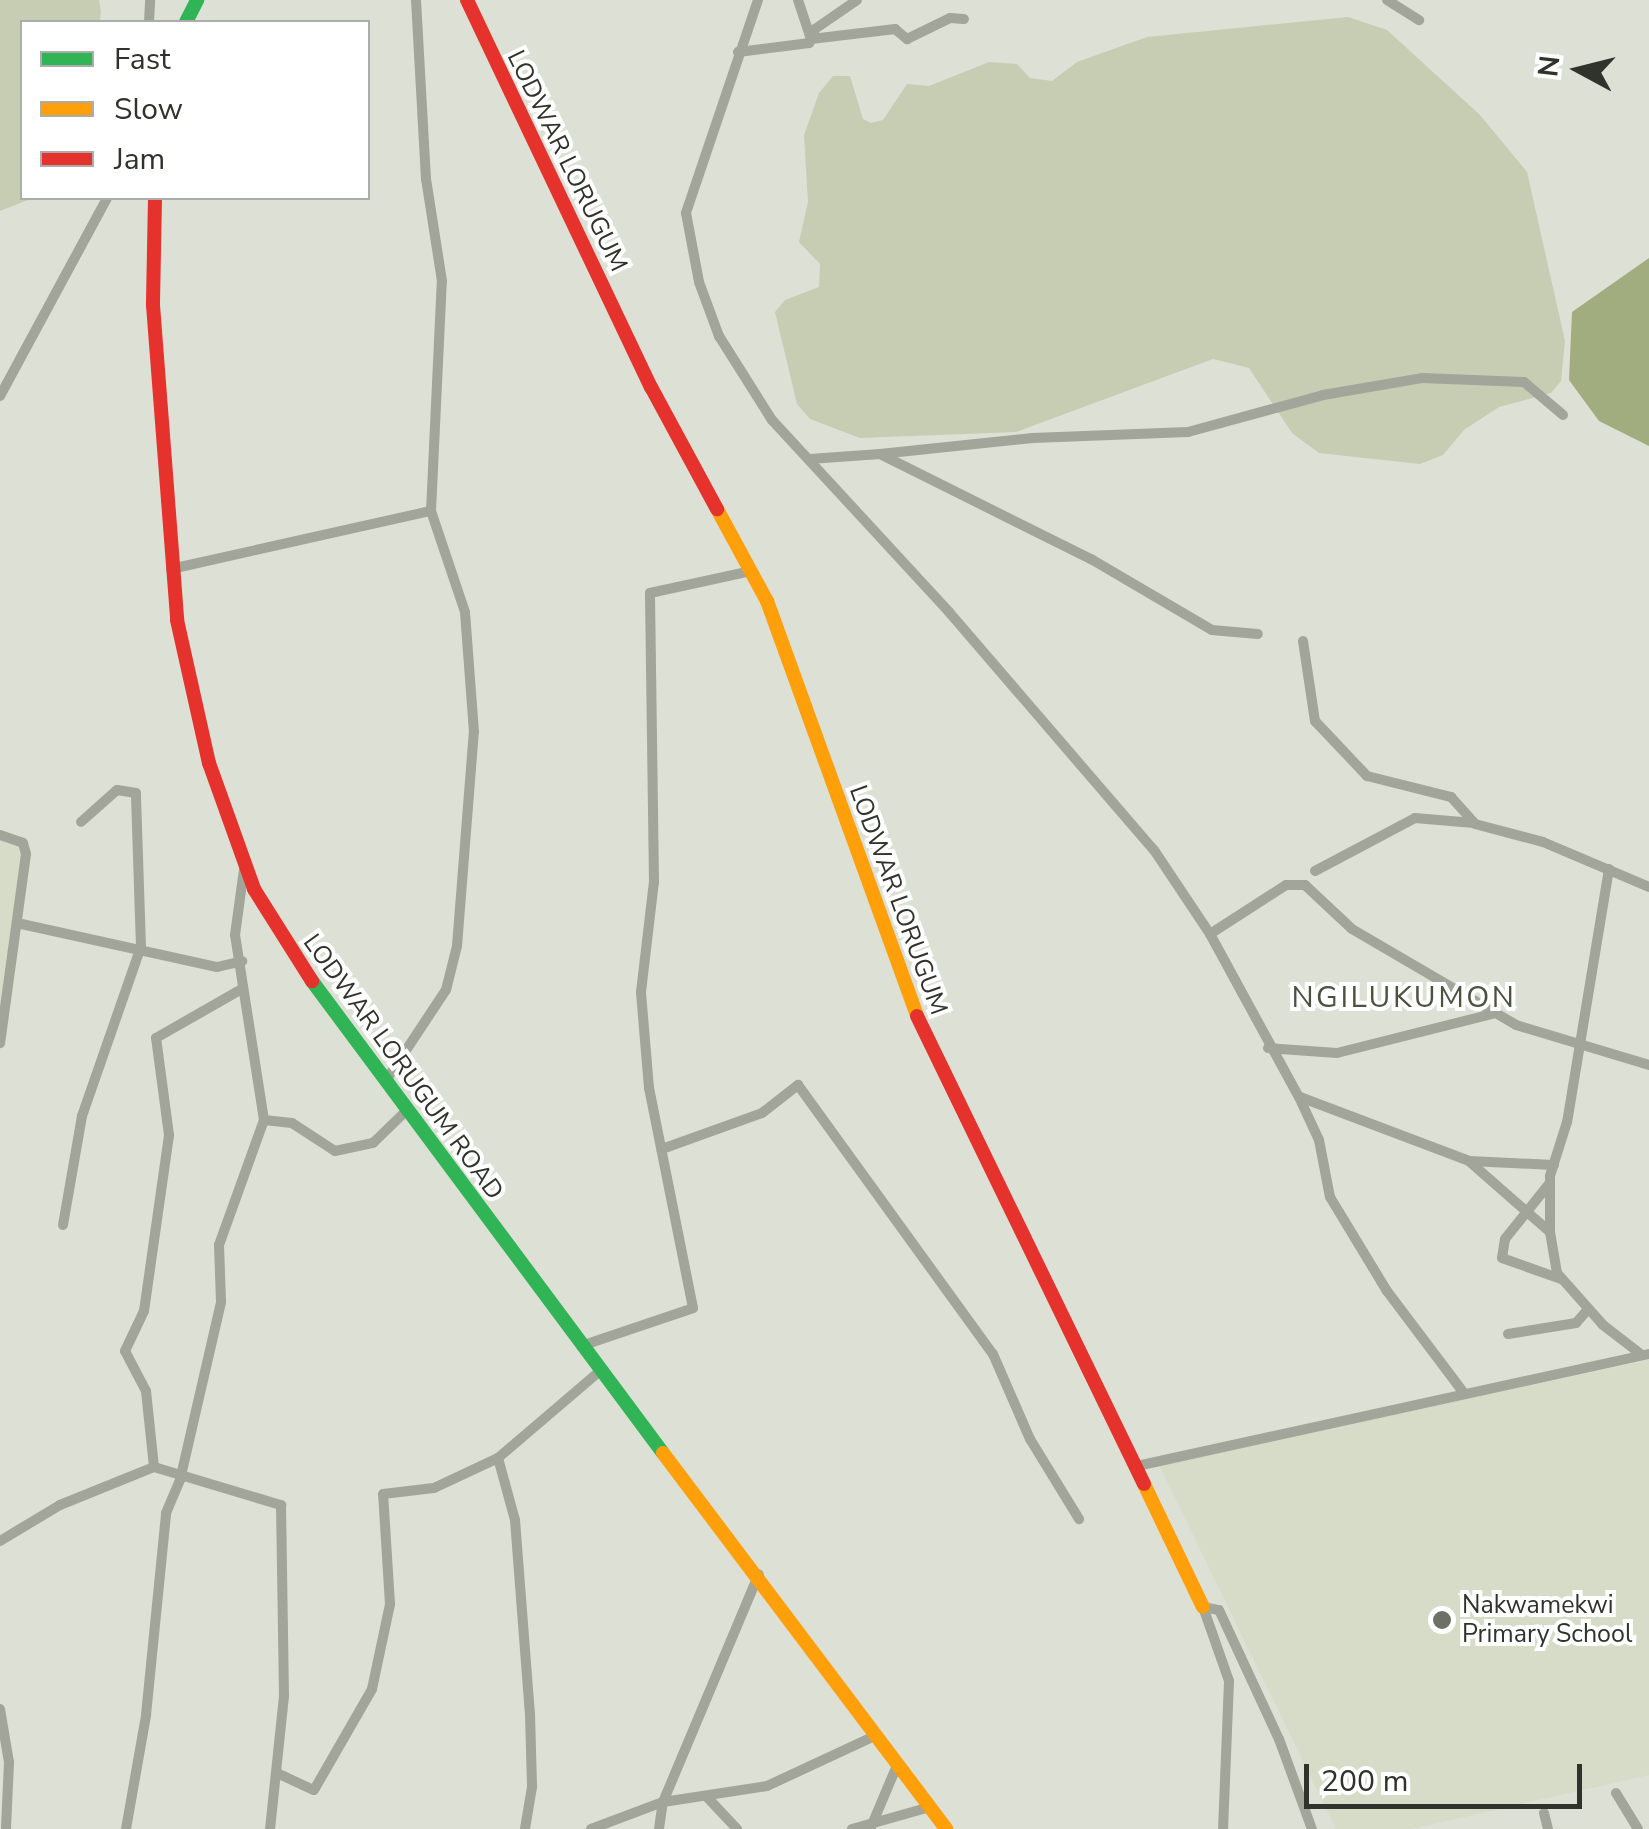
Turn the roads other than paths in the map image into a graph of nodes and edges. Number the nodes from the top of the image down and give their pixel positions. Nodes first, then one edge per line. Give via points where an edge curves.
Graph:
1 (416, 0) edge
2 (467, 0) edge
3 (758, 0) edge
4 (798, 0) edge
5 (857, 0) edge
6 (1387, 0) edge
7 (964, 19) dead end
8 (1419, 20) dead end
9 (811, 39) junction
10 (738, 52) junction
11 (106, 200) edge
12 (154, 200) edge
13 (0, 396) edge
14 (1563, 414) dead end
15 (880, 454) junction
16 (810, 460) junction
17 (431, 511) junction
18 (171, 568) junction
19 (751, 571) junction
20 (1258, 634) dead end
21 (1303, 641) dead end
22 (81, 822) dead end
23 (1475, 824) junction
24 (0, 834) edge
25 (244, 868) junction
26 (1609, 869) junction
27 (1315, 871) dead end
28 (1649, 887) edge
29 (17, 923) junction
30 (1210, 934) junction
31 (141, 947) junction
32 (242, 962) junction
33 (242, 989) junction
34 (1495, 1014) junction
35 (0, 1043) edge
36 (1576, 1046) junction
37 (1268, 1048) junction
38 (1649, 1065) edge
39 (385, 1082) junction
40 (1299, 1097) junction
41 (406, 1111) junction
42 (264, 1120) junction
43 (662, 1149) junction
44 (1469, 1161) junction
45 (1554, 1164) junction
46 (1550, 1184) junction
47 (1524, 1215) junction
48 (64, 1225) dead end
49 (1550, 1232) junction
50 (1564, 1280) junction
51 (1588, 1309) junction
52 (1508, 1334) dead end
53 (581, 1346) junction
54 (1645, 1354) edge
55 (600, 1371) junction
56 (1464, 1392) junction
57 (498, 1458) junction
58 (1137, 1466) junction
59 (154, 1467) junction
60 (180, 1480) junction
61 (1079, 1519) dead end
62 (0, 1542) edge
63 (760, 1574) junction
64 (1203, 1607) junction
65 (0, 1709) edge
66 (877, 1735) junction
67 (898, 1764) junction
68 (279, 1774) junction
69 (1616, 1793) dead end
70 (707, 1797) junction
71 (663, 1802) junction
72 (930, 1807) junction
73 (1544, 1813) dead end
74 (871, 1826) edge
75 (6, 1829) edge
76 (126, 1829) edge
77 (270, 1829) edge
78 (525, 1829) edge
79 (591, 1829) edge
80 (659, 1829) edge
81 (737, 1829) edge
82 (852, 1829) edge
83 (946, 1829) edge
84 (1222, 1829) edge
85 (1312, 1829) edge
86 (1548, 1829) edge
87 (1638, 1829) edge

1 - 17 street via 426,179 442,282
2 - 19 main road, LODWAR LORUGUM via 652,386
3 - 10 street
4 - 9 street
5 - 9 street via 815,28
6 - 8 street
7 - 9 street via 950,18 906,39 895,29
9 - 10 street
10 - 16 street via 686,214 686,235 731,358 772,420
11 - 13 street
12 - 18 main road, LODWAR LORUGUM ROAD via 153,304
14 - 15 street via 1524,382 1422,378 1324,395 1188,432
15 - 16 street
15 - 20 street via 1090,559 1212,630
16 - 30 street via 1112,800
17 - 18 street
17 - 39 street via 466,612 472,661 474,732 457,946 446,990
18 - 25 main road, LODWAR LORUGUM ROAD via 204,745
19 - 43 street via 650,593 654,882 641,992
19 - 58 main road, LODWAR LORUGUM via 780,634 898,979
21 - 23 street via 1315,720 1368,776 1451,797
22 - 31 street via 117,790 136,793
23 - 26 street
23 - 27 street via 1415,818
24 - 29 street via 26,846
25 - 32 street via 235,935
25 - 39 main road, LODWAR LORUGUM ROAD via 284,942
26 - 28 street
26 - 36 street
29 - 31 street
29 - 35 street
30 - 34 street via 1286,885 1305,885 1352,928
30 - 37 street
31 - 32 street via 217,966
31 - 48 street via 82,1116
32 - 33 street
33 - 42 street
33 - 59 street via 156,1038 169,1136 144,1311 125,1351 146,1391
34 - 36 street
34 - 37 street via 1337,1053
36 - 38 street
36 - 45 street
37 - 40 street
39 - 41 main road, LODWAR LORUGUM ROAD
40 - 44 street
40 - 56 street via 1318,1140 1330,1198 1387,1291
41 - 42 street via 373,1143 335,1151 292,1123
41 - 53 main road, LODWAR LORUGUM ROAD
42 - 60 street via 218,1245 221,1302
43 - 53 street via 693,1308
43 - 61 street via 762,1113 798,1085 993,1354 1030,1438
44 - 45 street
44 - 47 street
45 - 46 street
46 - 47 street
46 - 49 street
47 - 49 street
47 - 50 street via 1505,1239 1502,1258
49 - 50 street
50 - 51 street
51 - 52 street via 1576,1323
51 - 54 street
53 - 55 main road, LODWAR LORUGUM ROAD
54 - 56 street
55 - 57 street
55 - 63 main road, LODWAR LORUGUM ROAD
56 - 58 street
57 - 68 street via 434,1488 383,1494 390,1604 372,1689 314,1790
57 - 78 street via 515,1520 530,1714 532,1787
58 - 64 main road, LODWAR LORUGUM
59 - 60 street
59 - 62 street via 60,1505
60 - 68 street via 281,1505 286,1551
60 - 76 street via 166,1513 146,1715
63 - 66 main road, LODWAR LORUGUM ROAD
63 - 71 street
64 - 84 street, LODWAR LORUGUM via 1229,1681
64 - 85 street via 1219,1610 1279,1738
65 - 75 street via 9,1762
66 - 67 main road, LODWAR LORUGUM ROAD
66 - 70 street via 767,1786
67 - 72 main road, LODWAR LORUGUM ROAD
67 - 74 street
68 - 77 street
69 - 87 street
70 - 71 street
70 - 81 street
71 - 79 street
71 - 80 street
72 - 74 street
72 - 83 main road, LODWAR LORUGUM ROAD
73 - 86 street
74 - 82 street

